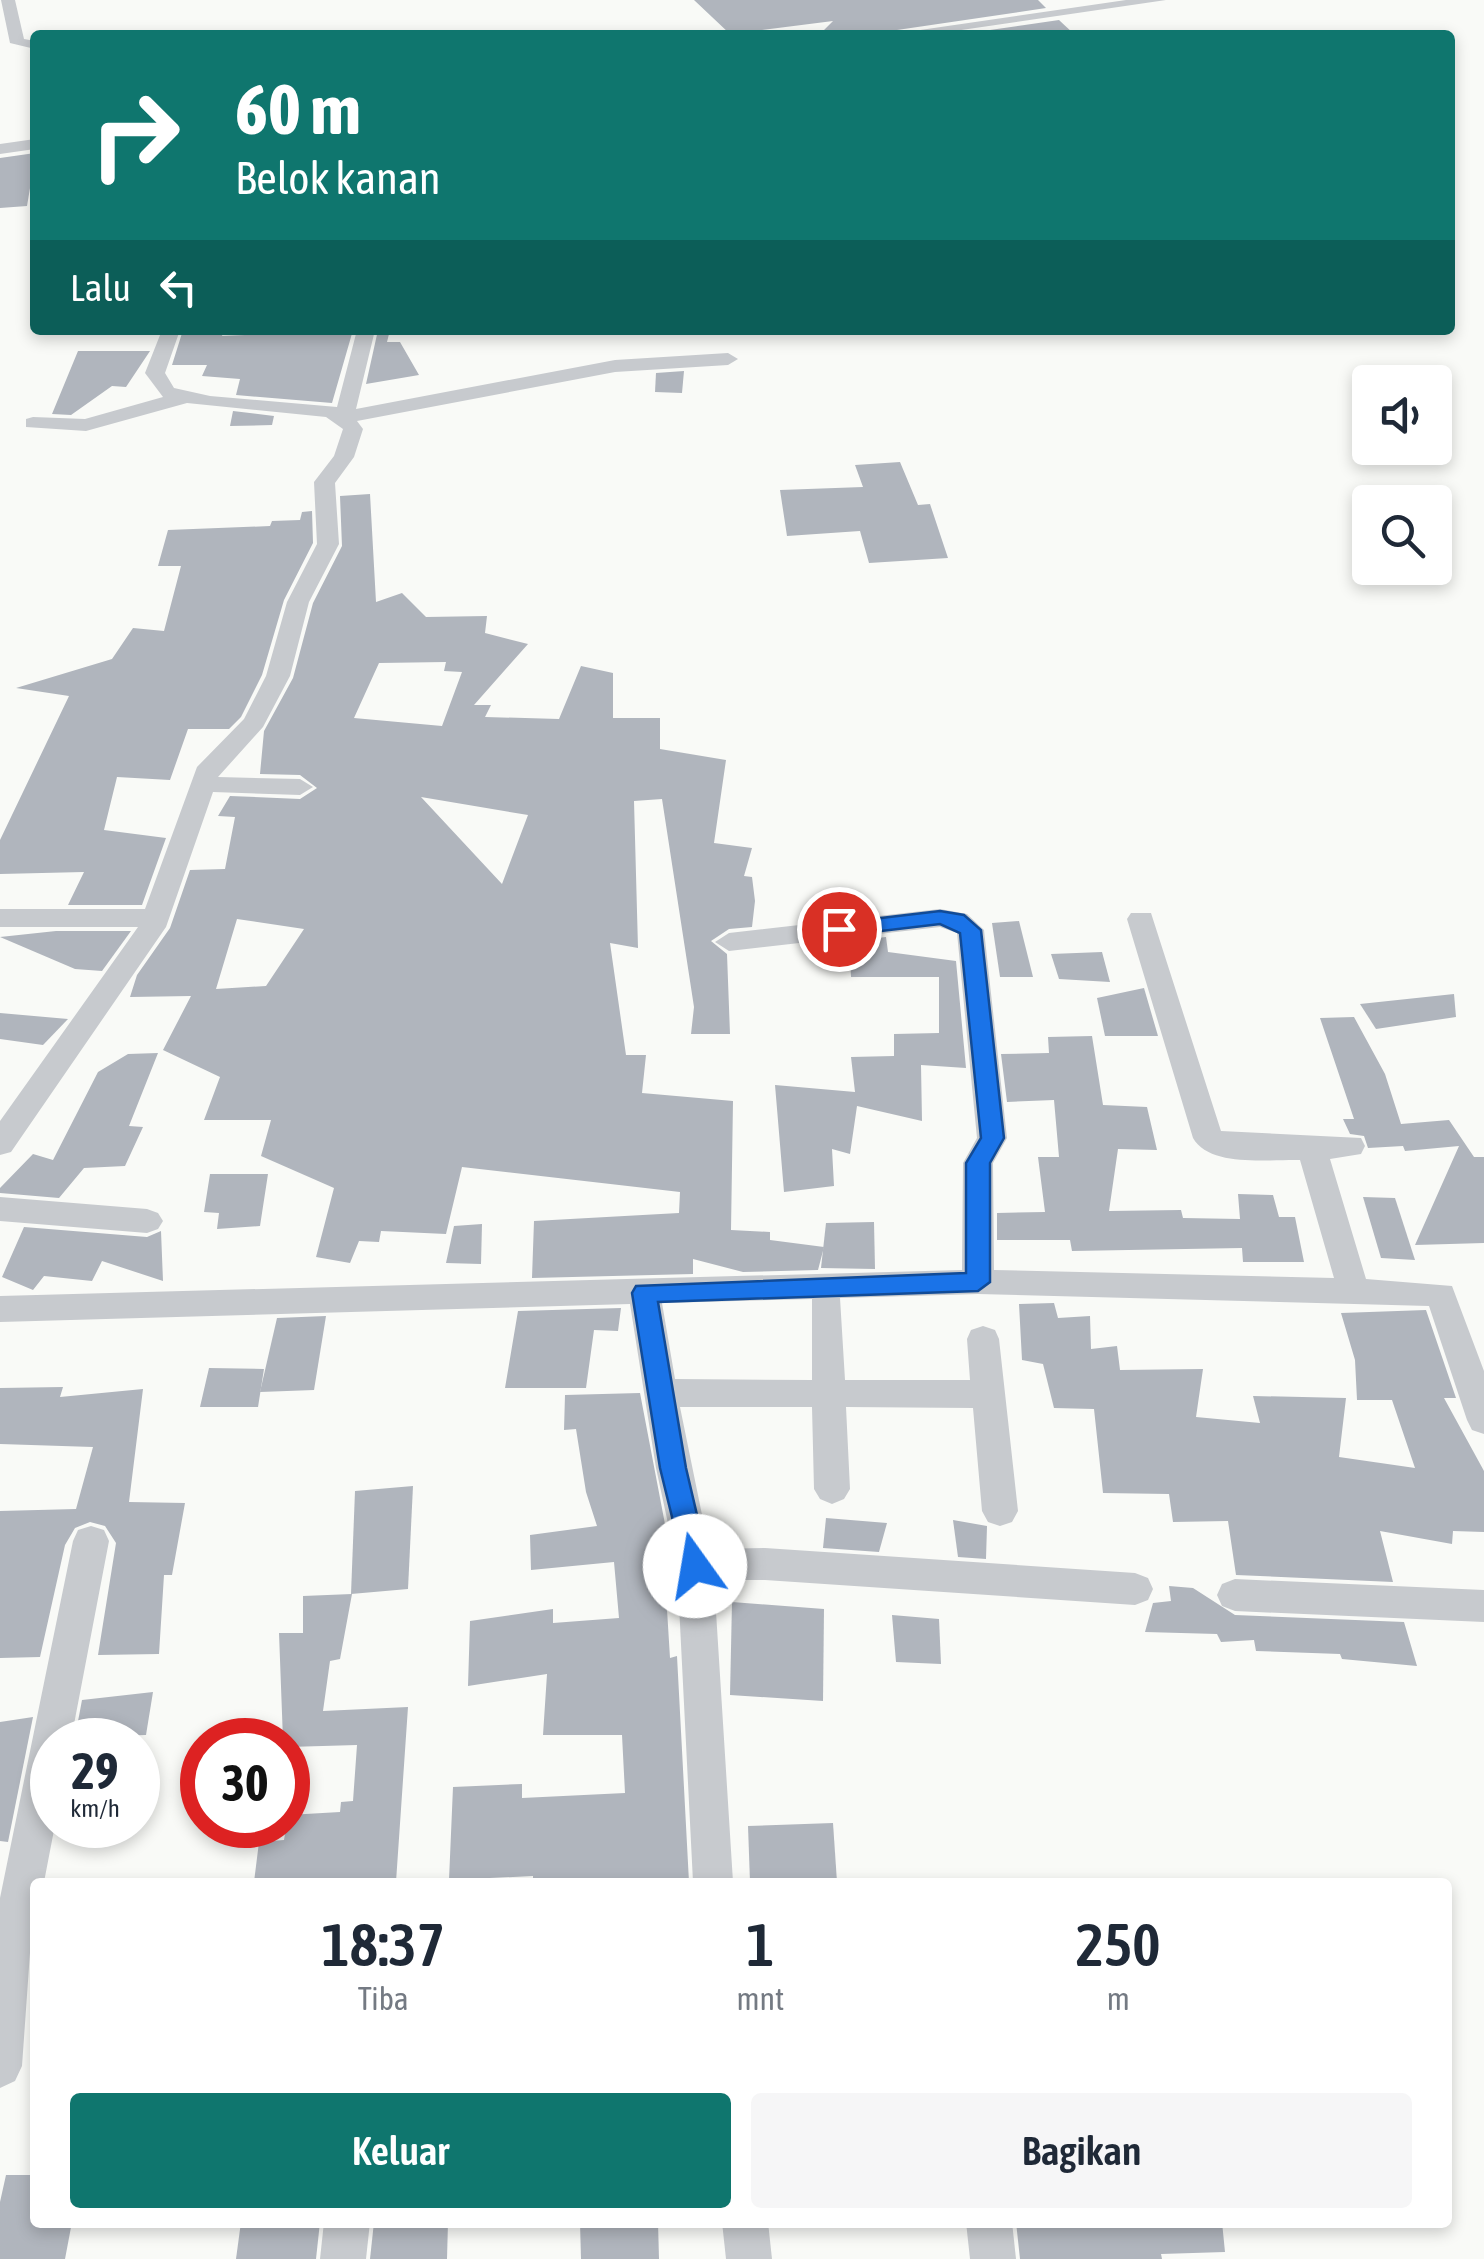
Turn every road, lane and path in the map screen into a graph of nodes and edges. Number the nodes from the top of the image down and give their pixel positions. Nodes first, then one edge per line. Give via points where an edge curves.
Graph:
1 (8, 0) edge
2 (1159, 0) edge
3 (931, 30) edge
4 (30, 44) edge
5 (30, 145) edge
6 (0, 149) edge
7 (168, 335) edge
8 (365, 335) edge
9 (728, 359) dead end
10 (181, 398) junction
11 (344, 416) junction
12 (32, 423) dead end
13 (202, 784) junction
14 (300, 787) dead end
15 (0, 918) edge
16 (156, 918) junction
17 (1141, 919) dead end
18 (729, 942) dead end
19 (0, 1144) edge
20 (1350, 1146) dead end
21 (1312, 1149) junction
22 (0, 1209) edge
23 (148, 1221) dead end
24 (978, 1282) junction
25 (644, 1293) junction
26 (1354, 1293) junction
27 (826, 1304) dead end
28 (0, 1308) edge
29 (983, 1339) dead end
30 (659, 1393) junction
31 (829, 1393) junction
32 (988, 1394) junction
33 (1483, 1412) edge
34 (832, 1489) dead end
35 (1000, 1511) dead end
36 (90, 1541) dead end
37 (695, 1566) junction
38 (1135, 1589) dead end
39 (1235, 1595) dead end
40 (1484, 1606) edge
41 (714, 1878) edge
42 (0, 2068) edge
43 (345, 2228) edge
44 (746, 2228) edge
45 (990, 2228) edge
46 (342, 2259) edge
47 (749, 2259) edge
48 (993, 2259) edge

1 - 4 street via 17,43
2 - 3 street
5 - 6 street
7 - 10 street via 155,374 167,392
8 - 11 street
9 - 11 street via 616,366
10 - 11 street
10 - 12 street via 86,424
11 - 13 street via 353,429 322,494 328,544 298,602 278,676 254,722
13 - 14 street
13 - 16 street
15 - 16 street
16 - 19 street
17 - 21 street via 1208,1138 1225,1146
18 - 24 street via 940,918 970,930 992,1138 978,1163
20 - 21 street
21 - 26 street
22 - 23 street
24 - 25 street
24 - 26 street
25 - 28 street
25 - 30 street
26 - 33 street via 1441,1295
27 - 31 street
29 - 32 street
30 - 31 street
30 - 37 street
31 - 32 street
31 - 34 street
32 - 35 street
36 - 42 street via 4,1981
37 - 38 street via 765,1564
37 - 41 street
39 - 40 street
43 - 46 street
44 - 47 street
45 - 48 street

